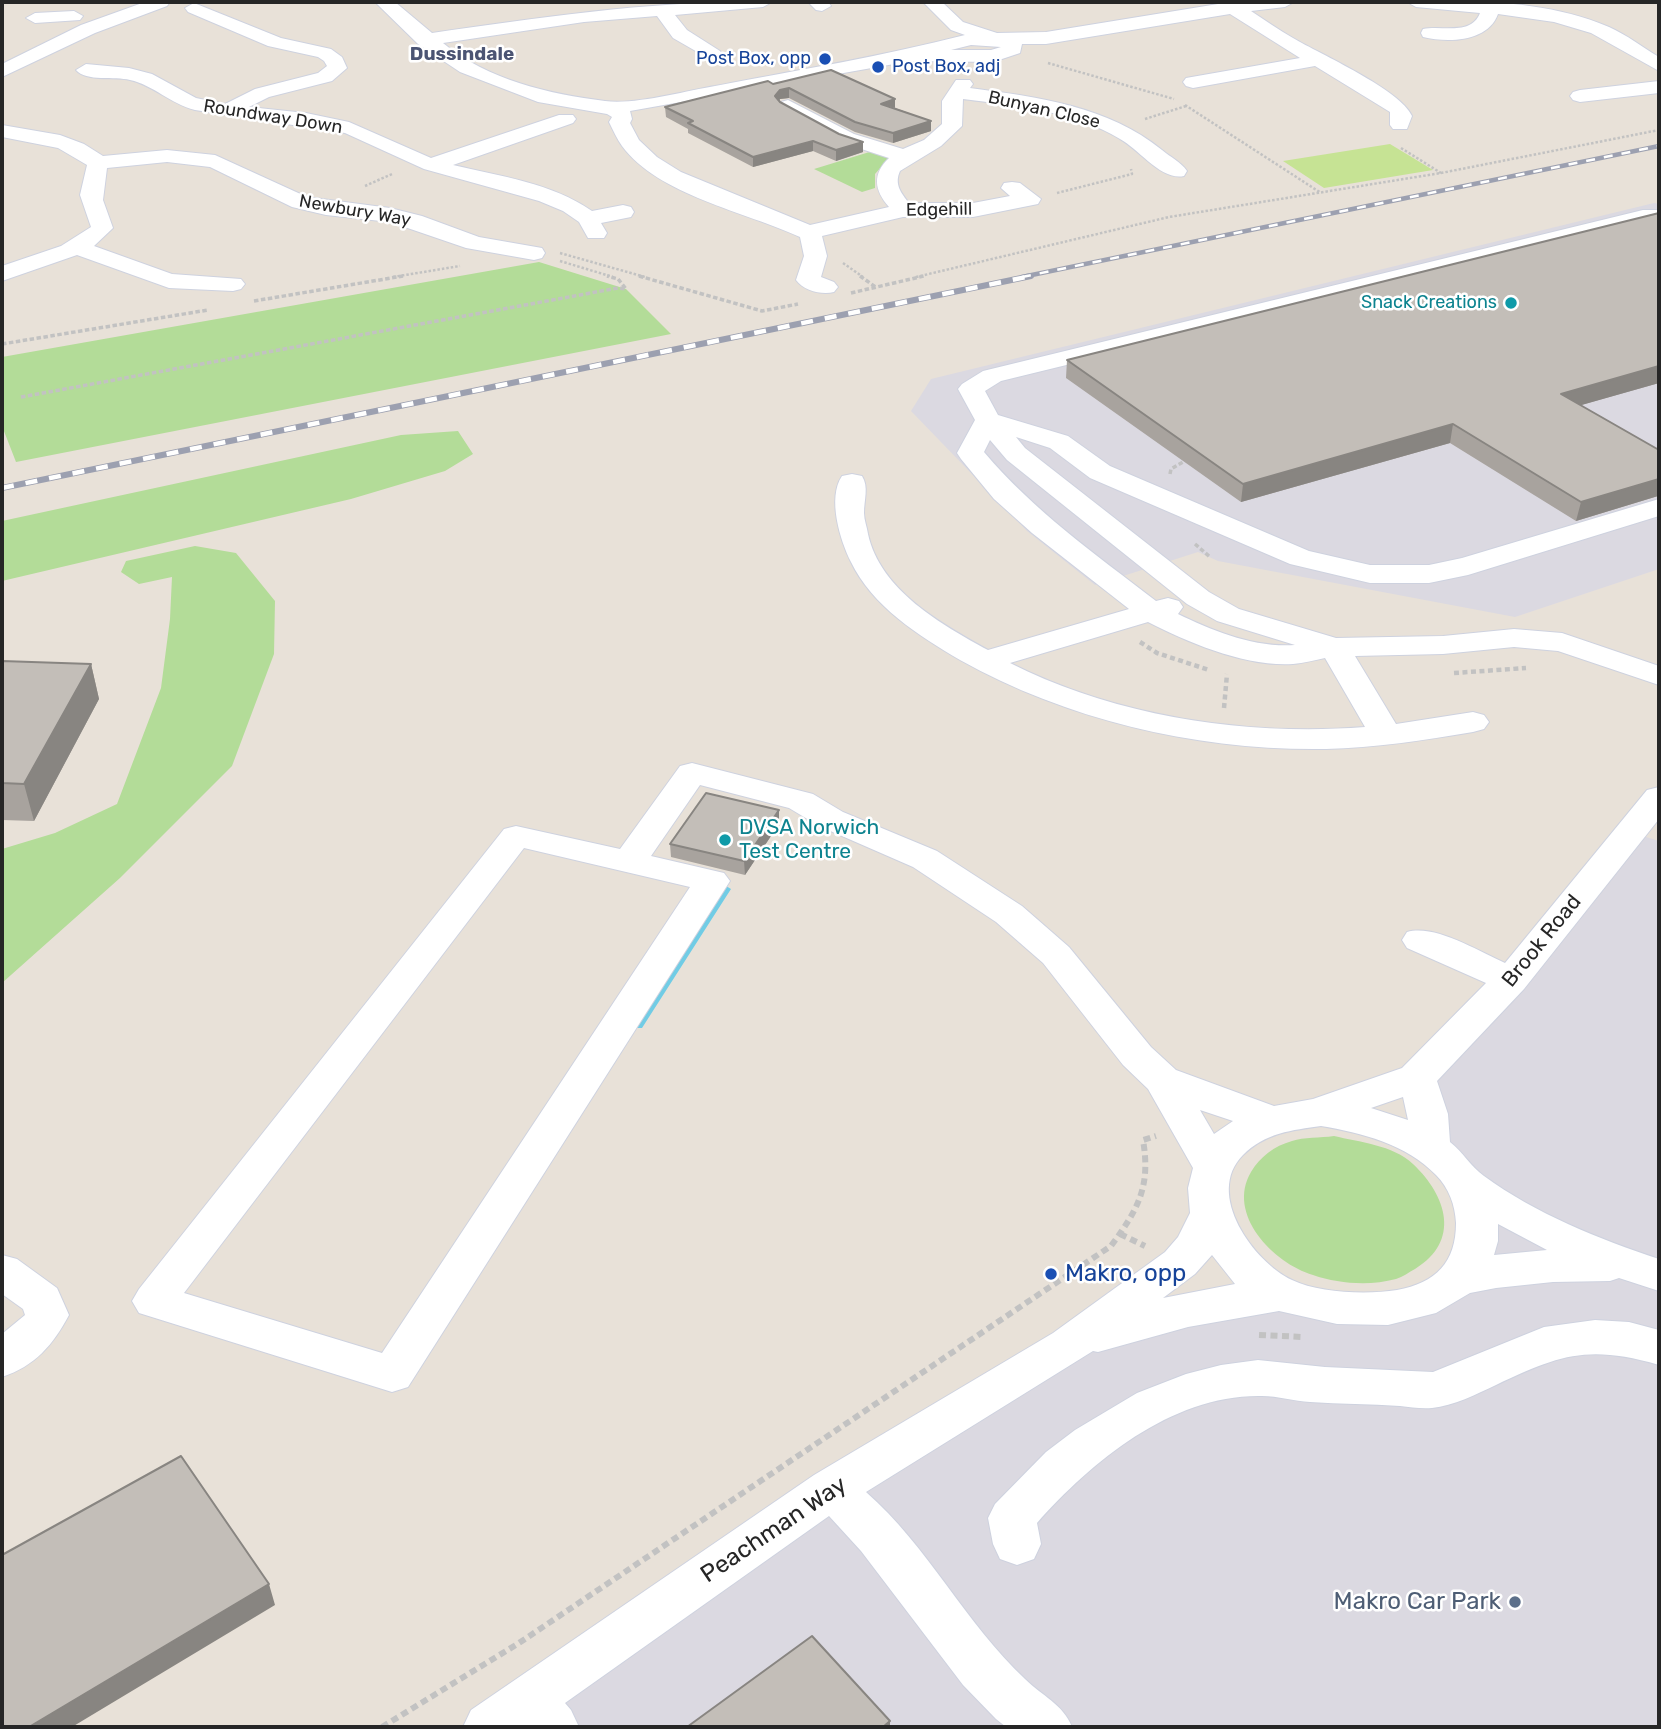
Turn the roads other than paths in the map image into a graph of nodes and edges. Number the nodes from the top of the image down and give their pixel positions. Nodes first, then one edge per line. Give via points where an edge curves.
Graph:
1 (161, 2) edge
2 (384, 2) edge
3 (568, 2) edge
4 (763, 2) edge
5 (932, 2) edge
6 (1285, 2) edge
7 (1416, 2) edge
8 (727, 3) edge
9 (1121, 5) dead end
10 (1228, 5) edge
11 (194, 8) dead end
12 (1491, 9) junction
13 (662, 10) junction
14 (251, 12) dead end
15 (74, 16) dead end
16 (30, 17) dead end
17 (584, 17) junction
18 (225, 19) junction
19 (1148, 19) junction
20 (1430, 33) dead end
21 (1465, 34) junction
22 (425, 40) junction
23 (727, 41) dead end
24 (962, 42) junction
25 (1002, 42) junction
26 (1480, 48) dead end
27 (1318, 60) junction
28 (1659, 65) edge
29 (86, 70) dead end
30 (2, 71) edge
31 (1193, 82) dead end
32 (1659, 88) edge
33 (1580, 96) dead end
34 (551, 99) junction
35 (830, 107) edge
36 (229, 110) junction
37 (599, 121) junction
38 (1400, 125) road end
39 (2, 131) edge
40 (903, 156) junction
41 (98, 163) junction
42 (431, 165) junction
43 (1131, 169) road end
44 (1031, 199) road end
45 (903, 210) junction
46 (623, 212) dead end
47 (1659, 217) edge
48 (808, 232) junction
49 (76, 247) junction
50 (525, 252) road end
51 (2, 274) edge
52 (783, 284) dead end
53 (238, 294) road end
54 (988, 420) junction
55 (852, 482) dead end
56 (1659, 507) edge
57 (1198, 598) junction
58 (1151, 612) junction
59 (1334, 647) junction
60 (985, 661) junction
61 (1659, 676) edge
62 (1473, 722) dead end
63 (1386, 735) junction
64 (1659, 797) edge
65 (1647, 829) edge
66 (629, 862) junction
67 (1420, 940) dead end
68 (1511, 980) junction
69 (1416, 1078) junction
70 (1162, 1080) junction
71 (1321, 1112) junction
72 (1273, 1120) junction
73 (1430, 1146) junction
74 (1213, 1167) junction
75 (1465, 1184) junction
76 (1210, 1214) junction
77 (1643, 1270) edge
78 (2, 1271) edge
79 (1458, 1280) junction
80 (1279, 1294) junction
81 (1069, 1345) junction
82 (1659, 1348) edge
83 (2, 1359) edge
84 (831, 1489) junction
85 (1017, 1544) dead end
86 (524, 1718) edge
87 (1046, 1727) edge

1 - 30 street via 88,29
2 - 22 street
3 - 17 street
4 - 8 street
5 - 24 street
6 - 10 street
7 - 12 street
8 - 13 street
9 - 19 street
10 - 19 street
10 - 27 street
11 - 18 street
12 - 21 street via 1486,22
12 - 28 street via 1579,22 1624,41
13 - 17 street
13 - 23 street via 680,34 706,51
14 - 18 street
15 - 16 street
17 - 22 street
18 - 36 street via 275,43 328,55 337,63 325,77 261,93
19 - 25 street
20 - 21 street
21 - 26 street
22 - 34 street via 479,74
24 - 25 street
24 - 25 street via 999,55
24 - 37 street via 654,103
27 - 31 street via 1223,83
27 - 38 street via 1399,109
29 - 36 street, Roundway Down via 123,67 184,101
32 - 33 street
34 - 37 street
34 - 37 street
35 - 40 street via 796,110 847,138
36 - 42 street, Roundway Down via 343,126
37 - 42 street via 517,136
37 - 48 street via 686,184
39 - 41 street via 69,144
40 - 43 street, Bunyan Close via 931,144 952,126 952,101 960,88 1102,122 1135,138 1169,166
40 - 45 street via 886,183
41 - 49 street via 92,191 102,228
41 - 50 street, Newbury Way via 167,156 215,161 300,202 414,220 454,237 477,257
42 - 46 street, Roundway Down via 552,197 592,226
44 - 45 street, Edgehill via 973,210
45 - 48 street, Edgehill
47 - 54 street via 1643,217 992,376 971,389
48 - 52 street via 814,240 817,283
49 - 51 street
49 - 53 street via 197,292
54 - 56 street via 1059,442 1100,472 1300,558 1370,574 1429,575 1468,566
54 - 57 street via 1016,454
54 - 58 street via 970,453 1004,493 1042,527
55 - 60 street via 847,506 863,562 916,620
57 - 58 street
57 - 59 street via 1228,615
58 - 59 street via 1198,635 1249,650 1292,655
58 - 60 street
59 - 61 street via 1514,638 1562,642
59 - 63 street
60 - 63 street via 1079,702 1149,719 1305,740
62 - 63 street
64 - 65 street, Brook Road
65 - 68 street, Brook Road
66 - 66 street via 712,881 392,1374 154,1301 516,836
66 - 70 street via 692,773 800,801 925,859 1009,914 1056,955 1137,1056
67 - 68 street
68 - 69 street, Brook Road
69 - 71 street, Brook Road
69 - 73 street via 1428,1114
70 - 72 street
70 - 74 street
71 - 72 street, Peachman Way
71 - 73 street, Peachman Way via 1378,1122
72 - 74 street, Peachman Way via 1237,1139
73 - 75 street, Peachman Way
74 - 76 street, Peachman Way
75 - 77 street via 1502,1210
75 - 79 street, Peachman Way via 1479,1221 1475,1256
76 - 80 street, Peachman Way via 1221,1239 1237,1258
76 - 81 street, Peachman Way via 1195,1247 1180,1263
77 - 79 street via 1542,1264
78 - 83 street via 41,1300 47,1315 39,1330
79 - 80 street, Peachman Way via 1421,1302 1382,1310 1338,1308
80 - 81 street, Peachman Way via 1152,1317
81 - 84 street, Peachman Way
82 - 85 street via 1646,1342 1605,1338 1562,1341 1531,1348 1434,1390 1259,1378 1198,1388 1148,1406 1067,1461 1012,1518
84 - 86 street, Peachman Way
84 - 87 street via 893,1552 1004,1694

